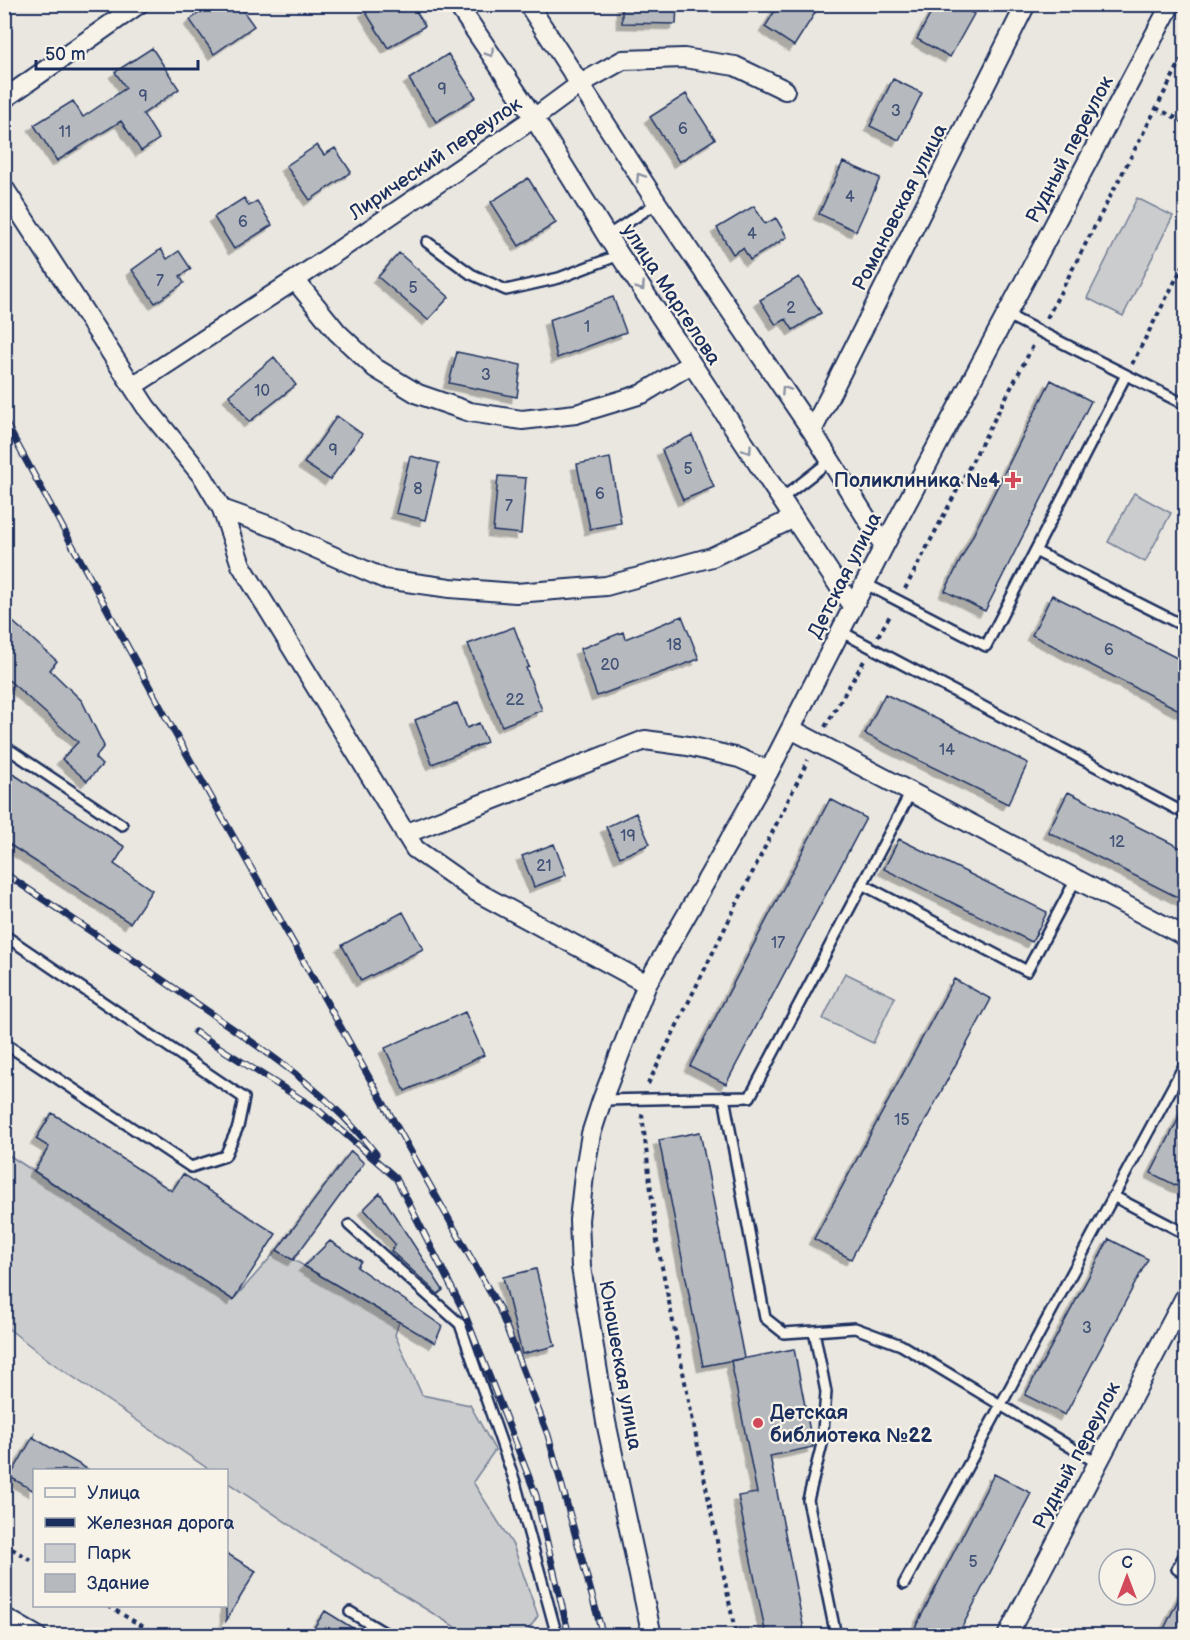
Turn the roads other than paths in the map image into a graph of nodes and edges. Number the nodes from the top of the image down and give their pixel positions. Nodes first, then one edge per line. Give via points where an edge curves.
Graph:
1 (139, 4) edge
2 (457, 4) edge
3 (528, 4) edge
4 (1026, 4) edge
5 (1171, 4) edge
6 (580, 84) junction
7 (784, 90) dead end
8 (4, 99) edge
9 (534, 118) junction
10 (4, 188) edge
11 (657, 203) junction
12 (607, 236) junction
13 (427, 242) dead end
14 (619, 255) junction
15 (295, 280) junction
16 (1007, 315) junction
17 (691, 364) junction
18 (1126, 375) junction
19 (133, 386) junction
20 (1185, 405) edge
21 (812, 431) junction
22 (831, 460) junction
23 (781, 499) junction
24 (222, 510) junction
25 (794, 518) junction
26 (884, 546) junction
27 (1035, 551) junction
28 (864, 583) junction
29 (852, 606) junction
30 (1185, 627) edge
31 (840, 631) junction
32 (791, 729) junction
33 (4, 746) edge
34 (769, 771) junction
35 (911, 792) junction
36 (1185, 814) edge
37 (122, 825) dead end
38 (405, 834) junction
39 (1076, 879) junction
40 (862, 884) junction
41 (4, 935) edge
42 (1185, 937) edge
43 (647, 984) junction
44 (4, 1043) edge
45 (1185, 1062) edge
46 (723, 1097) junction
47 (602, 1100) junction
48 (1113, 1196) junction
49 (349, 1225) dead end
50 (1185, 1234) edge
51 (1185, 1294) edge
52 (1180, 1316) edge
53 (814, 1331) junction
54 (1000, 1405) junction
55 (1097, 1463) junction
56 (1185, 1552) edge
57 (1185, 1574) edge
58 (904, 1584) dead end
59 (350, 1612) dead end
60 (4, 1617) edge
61 (37, 1635) edge
62 (390, 1635) edge
63 (557, 1635) edge
64 (652, 1635) edge
65 (836, 1635) edge
66 (1007, 1635) edge

1 - 8 street
2 -> 9 street, улица Маргелова
3 - 6 street, улица Маргелова
4 - 21 street, Романовская улица
5 - 16 street, Рудный переулок
6 - 7 street, Лирический переулок via 623,60 684,58 735,66
6 - 9 street, Лирический переулок
11 -> 6 street, улица Маргелова
9 - 12 street, улица Маргелова
9 - 15 street, Лирический переулок
10 - 19 street
11 - 12 lane
21 -> 11 street, улица Маргелова
12 - 14 street, улица Маргелова
13 - 14 lane via 471,274 506,290 559,278
14 -> 17 street, улица Маргелова
15 - 17 street via 337,332 375,368 418,393 470,412 522,420 576,414 642,393
15 - 19 street, Лирический переулок
16 - 18 lane
16 - 26 street, Детская улица
17 -> 23 street, улица Маргелова
18 - 20 lane
18 - 27 lane
19 - 24 street via 203,477
21 - 22 street, улица Маргелова
22 - 23 lane
22 - 26 street, улица Маргелова
23 - 25 street, улица Маргелова
24 - 25 street via 281,530 385,579 516,593 614,584 712,557
24 - 38 street via 241,565
25 - 29 street, улица Маргелова
26 - 28 street, Детская улица
27 - 28 lane via 986,646
27 - 30 lane
28 - 29 street, Детская улица
29 - 31 street, Детская улица
31 - 32 street, Детская улица
31 - 36 lane
32 - 34 street, Детская улица
32 - 35 street
33 - 37 lane
34 - 38 street via 739,758 645,740
34 - 43 street, Детская улица
35 - 39 street
35 - 40 lane
38 - 43 street via 415,849 475,891
39 - 40 lane via 1027,971
39 - 42 street
40 - 46 lane via 750,1096
41 - 44 lane via 244,1098 238,1127 225,1156 191,1167
43 - 47 street, Детская улица
45 - 48 lane
46 - 47 lane
46 - 53 lane via 765,1318 784,1333
47 - 64 street, Юношеская улица via 584,1175 579,1220 581,1267 606,1422
48 - 50 lane
48 - 54 lane
49 - 63 lane via 460,1324 515,1482
51 - 52 street, Рудный переулок
52 - 55 street, Рудный переулок
53 - 54 lane via 855,1328 901,1345
53 - 65 lane via 826,1392 822,1444 808,1500
54 - 55 lane
54 - 58 lane
55 - 66 street, Рудный переулок
56 - 57 lane via 1177,1569
59 - 62 lane
60 - 61 street

